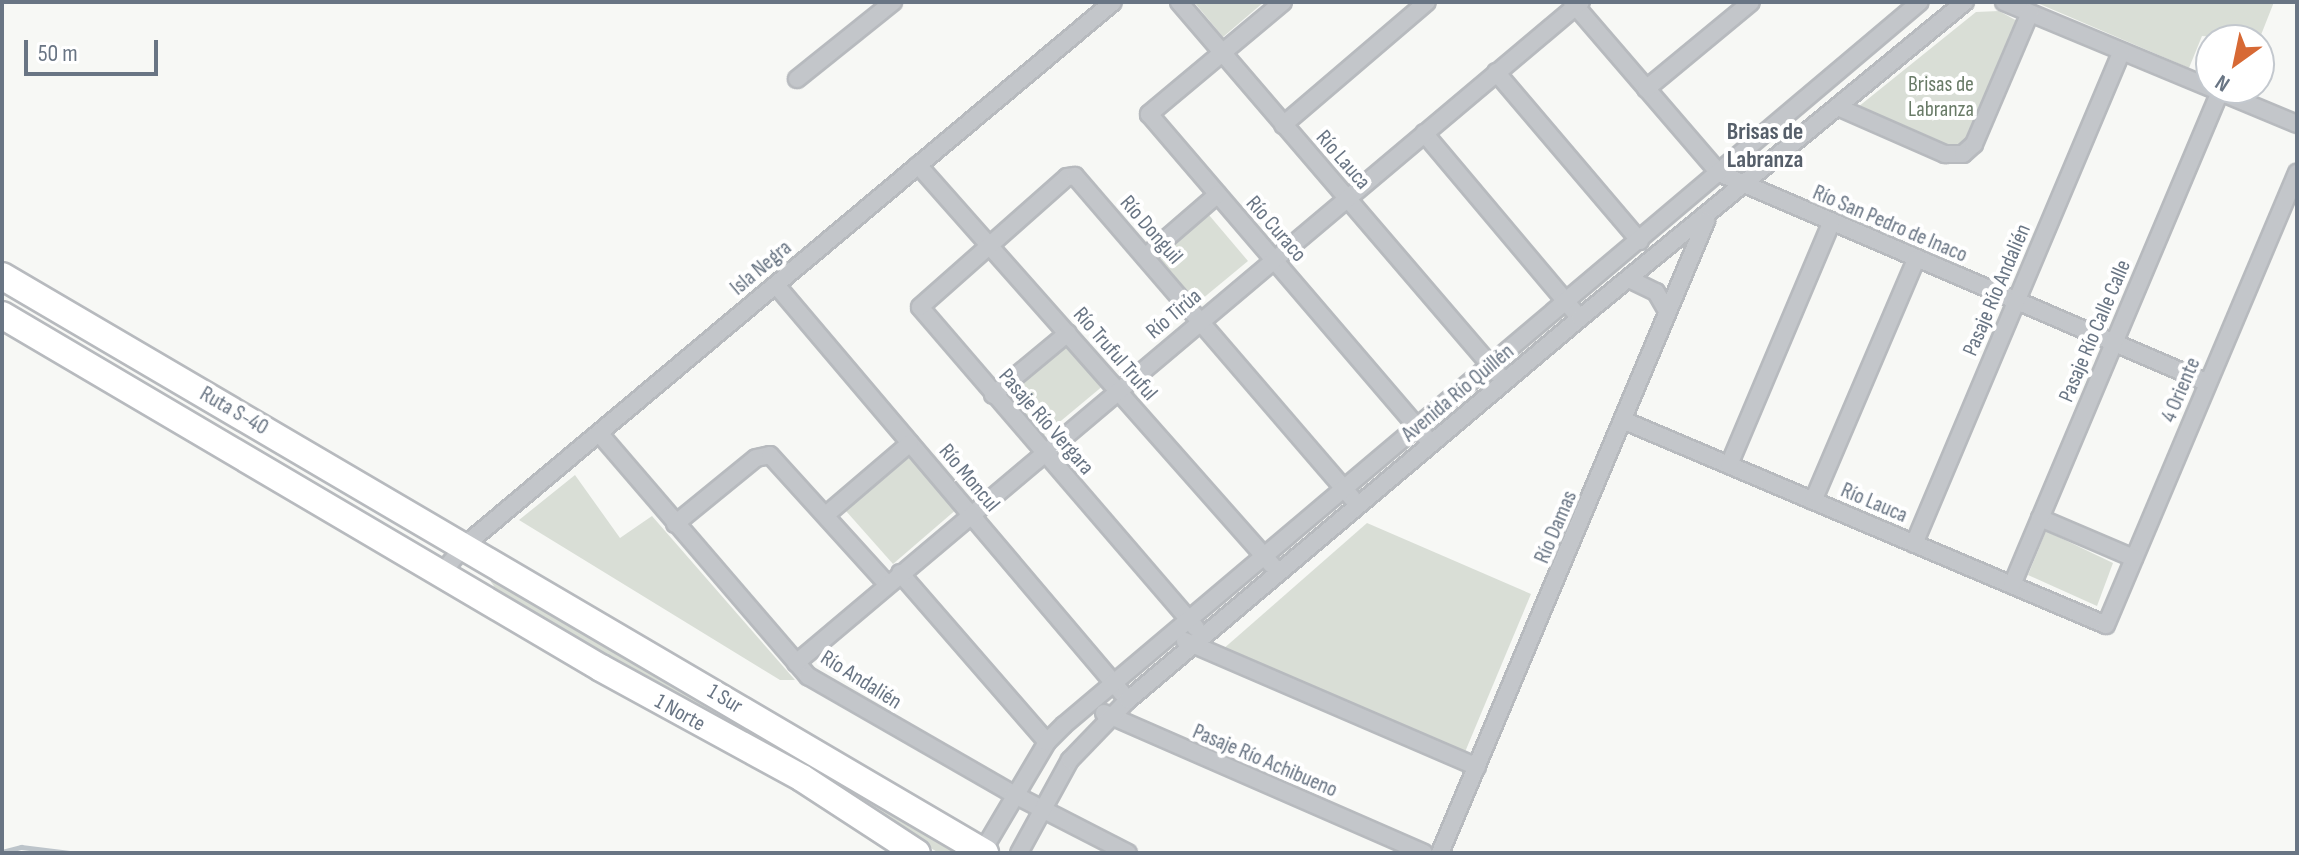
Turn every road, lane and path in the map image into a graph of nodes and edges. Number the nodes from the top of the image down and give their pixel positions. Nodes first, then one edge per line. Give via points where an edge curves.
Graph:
1 (893, 2) edge
2 (1113, 2) edge
3 (1179, 2) edge
4 (1283, 2) edge
5 (1427, 2) edge
6 (1751, 2) edge
7 (1920, 2) edge
8 (1965, 2) edge
9 (2004, 2) edge
10 (1576, 4) edge
11 (2030, 13) junction
12 (1222, 53) junction
13 (2121, 53) junction
14 (1496, 72) junction
15 (797, 79) dead end
16 (2195, 84) edge
17 (1646, 89) junction
18 (2215, 104) edge
19 (2245, 104) edge
20 (1840, 108) junction
21 (2297, 124) edge
22 (1283, 125) junction
23 (1424, 133) junction
24 (918, 165) junction
25 (1719, 173) junction
26 (2297, 173) edge
27 (1744, 186) junction
28 (1218, 194) junction
29 (1347, 198) junction
30 (1708, 216) junction
31 (1831, 223) junction
32 (1640, 241) junction
33 (988, 243) junction
34 (1145, 257) junction
35 (1916, 259) junction
36 (1273, 260) junction
37 (2, 276) edge
38 (1629, 279) junction
39 (776, 285) junction
40 (2016, 301) junction
41 (1567, 303) junction
42 (1667, 311) junction
43 (2, 315) edge
44 (1580, 318) junction
45 (1200, 321) junction
46 (1068, 333) junction
47 (2114, 343) junction
48 (1491, 367) junction
49 (1505, 382) junction
50 (2208, 383) junction
51 (1118, 390) junction
52 (993, 395) junction
53 (1625, 421) junction
54 (1418, 429) junction
55 (599, 433) junction
56 (910, 443) junction
57 (1432, 444) junction
58 (1043, 453) junction
59 (1729, 465) junction
60 (1346, 490) junction
61 (1813, 501) junction
62 (1359, 506) junction
63 (827, 514) junction
64 (970, 514) junction
65 (2040, 518) junction
66 (675, 524) junction
67 (1914, 544) junction
68 (465, 545) junction
69 (1266, 558) junction
70 (2134, 558) junction
71 (1278, 572) junction
72 (442, 573) junction
73 (894, 579) junction
74 (2012, 585) junction
75 (2106, 625) joint
76 (1184, 628) junction
77 (1196, 641) junction
78 (796, 663) junction
79 (1116, 685) junction
80 (1128, 700) junction
81 (1092, 702) junction
82 (1110, 718) junction
83 (1047, 742) junction
84 (1477, 767) junction
85 (1013, 794) junction
86 (1041, 810) junction
87 (984, 852) edge
88 (917, 853) edge
89 (1019, 853) edge
90 (1128, 853) edge
91 (1424, 853) edge
92 (1440, 853) edge

1 - 15 street
2 - 24 street, Isla Negra
3 - 12 street, Río Lauca
4 - 12 street
5 - 22 street
6 - 17 street
7 - 25 street, Avenida Río Quillén
8 - 20 street, Avenida Río Quillén
9 - 11 street
10 - 14 street, Río Tirúa
10 - 17 street, Río San Pedro de Inaco
11 - 13 street
11 - 20 street via 1974,144 1963,154 1945,154
12 - 22 street, Río Lauca
12 - 28 street, Río Curaco via 1149,114
13 - 16 street
13 - 40 street, Pasaje Río Andalién
14 - 23 street, Río Tirúa
14 - 32 street
17 - 25 street, Río San Pedro de Inaco
18 - 47 street, Pasaje Río Calle Calle
19 - 21 street
20 - 27 street, Avenida Río Quillén
22 - 29 street, Río Lauca
23 - 29 street, Río Tirúa
23 - 41 street
24 - 33 street, Río Truful Truful
24 - 39 street, Isla Negra
25 - 27 street, Río San Pedro de Inaco
25 - 32 street, Avenida Río Quillén
26 - 50 street, 4 Oriente
27 - 30 street, Avenida Río Quillén
27 - 31 street, Río San Pedro de Inaco
28 - 34 street
28 - 36 street, Río Curaco
29 - 36 street, Río Tirúa
29 - 48 street, Río Lauca
30 - 38 street, Avenida Río Quillén
30 - 42 street, Río Damas
31 - 35 street, Río San Pedro de Inaco
31 - 59 street
32 - 41 street, Avenida Río Quillén
33 - 34 street, Río Donguil via 1067,177 1075,176
33 - 46 street, Río Truful Truful
33 - 52 street, Pasaje Río Vergara via 920,307
34 - 45 street, Río Donguil
35 - 40 street, Río San Pedro de Inaco
35 - 61 street
36 - 45 street, Río Tirúa
36 - 54 street, Río Curaco
37 - 68 main road, Ruta S-40
38 - 42 street via 1656,292
38 - 44 street, Avenida Río Quillén
39 - 55 street, Isla Negra
39 - 56 street, Río Moncul
40 - 47 street, Río San Pedro de Inaco
40 - 67 street, Pasaje Río Andalién
41 - 44 street
41 - 48 street, Avenida Río Quillén
42 - 53 street, Río Damas
43 - 72 main road, Ruta S-40
44 - 49 street, Avenida Río Quillén
45 - 51 street, Río Tirúa
45 - 60 street, Río Donguil
46 - 51 street, Río Truful Truful
46 - 52 street
47 - 50 street, Río San Pedro de Inaco
47 - 65 street, Pasaje Río Calle Calle
48 - 49 street, Río Lauca
48 - 54 street, Avenida Río Quillén
49 - 57 street, Avenida Río Quillén
50 - 70 street, 4 Oriente
51 - 58 street, Río Tirúa
51 - 69 street, Río Truful Truful
52 - 58 street, Pasaje Río Vergara
53 - 59 street, Río Lauca
53 - 84 street, Río Damas
54 - 57 street, Río Curaco
54 - 60 street, Avenida Río Quillén
55 - 66 street, Río Andalién
55 - 68 street, Isla Negra
56 - 63 street
56 - 64 street, Río Moncul
57 - 62 street, Avenida Río Quillén
58 - 64 street, Río Tirúa
58 - 76 street, Pasaje Río Vergara
59 - 61 street, Río Lauca
60 - 62 street, Río Donguil
60 - 69 street, Avenida Río Quillén
61 - 67 street, Río Lauca
62 - 71 street, Avenida Río Quillén
63 - 66 street via 770,455 756,458
63 - 73 street
64 - 73 street, Río Tirúa
64 - 79 street, Río Moncul
65 - 70 street
65 - 74 street, Pasaje Río Calle Calle
66 - 78 street, Río Andalién
67 - 74 street, Río Lauca
68 - 72 street, Isla Negra
68 - 87 main road, 1 Sur
69 - 71 street, Río Truful Truful
69 - 76 street, Avenida Río Quillén
70 - 75 street, 4 Oriente
71 - 77 street, Avenida Río Quillén
72 - 88 main road, 1 Norte via 802,778
73 - 78 street, Río Tirúa
73 - 83 street
74 - 75 street, Río Lauca
76 - 77 street, Pasaje Río Vergara
76 - 79 street, Avenida Río Quillén
77 - 80 street, Avenida Río Quillén
77 - 84 street
78 - 85 street, Río Andalién via 826,689
79 - 80 street, Río Moncul
79 - 81 street, Avenida Río Quillén
80 - 82 street, Avenida Río Quillén
81 - 82 street, Pasaje Río Achibueno
81 - 83 street, Avenida Río Quillén
82 - 86 street, Avenida Río Quillén via 1070,760
82 - 91 street, Pasaje Río Achibueno
83 - 85 street, Avenida Río Quillén
84 - 92 street, Río Damas
85 - 86 street, Río Andalién
85 - 87 street, Avenida Río Quillén
86 - 89 street, Avenida Río Quillén
86 - 90 street, Río Andalién

